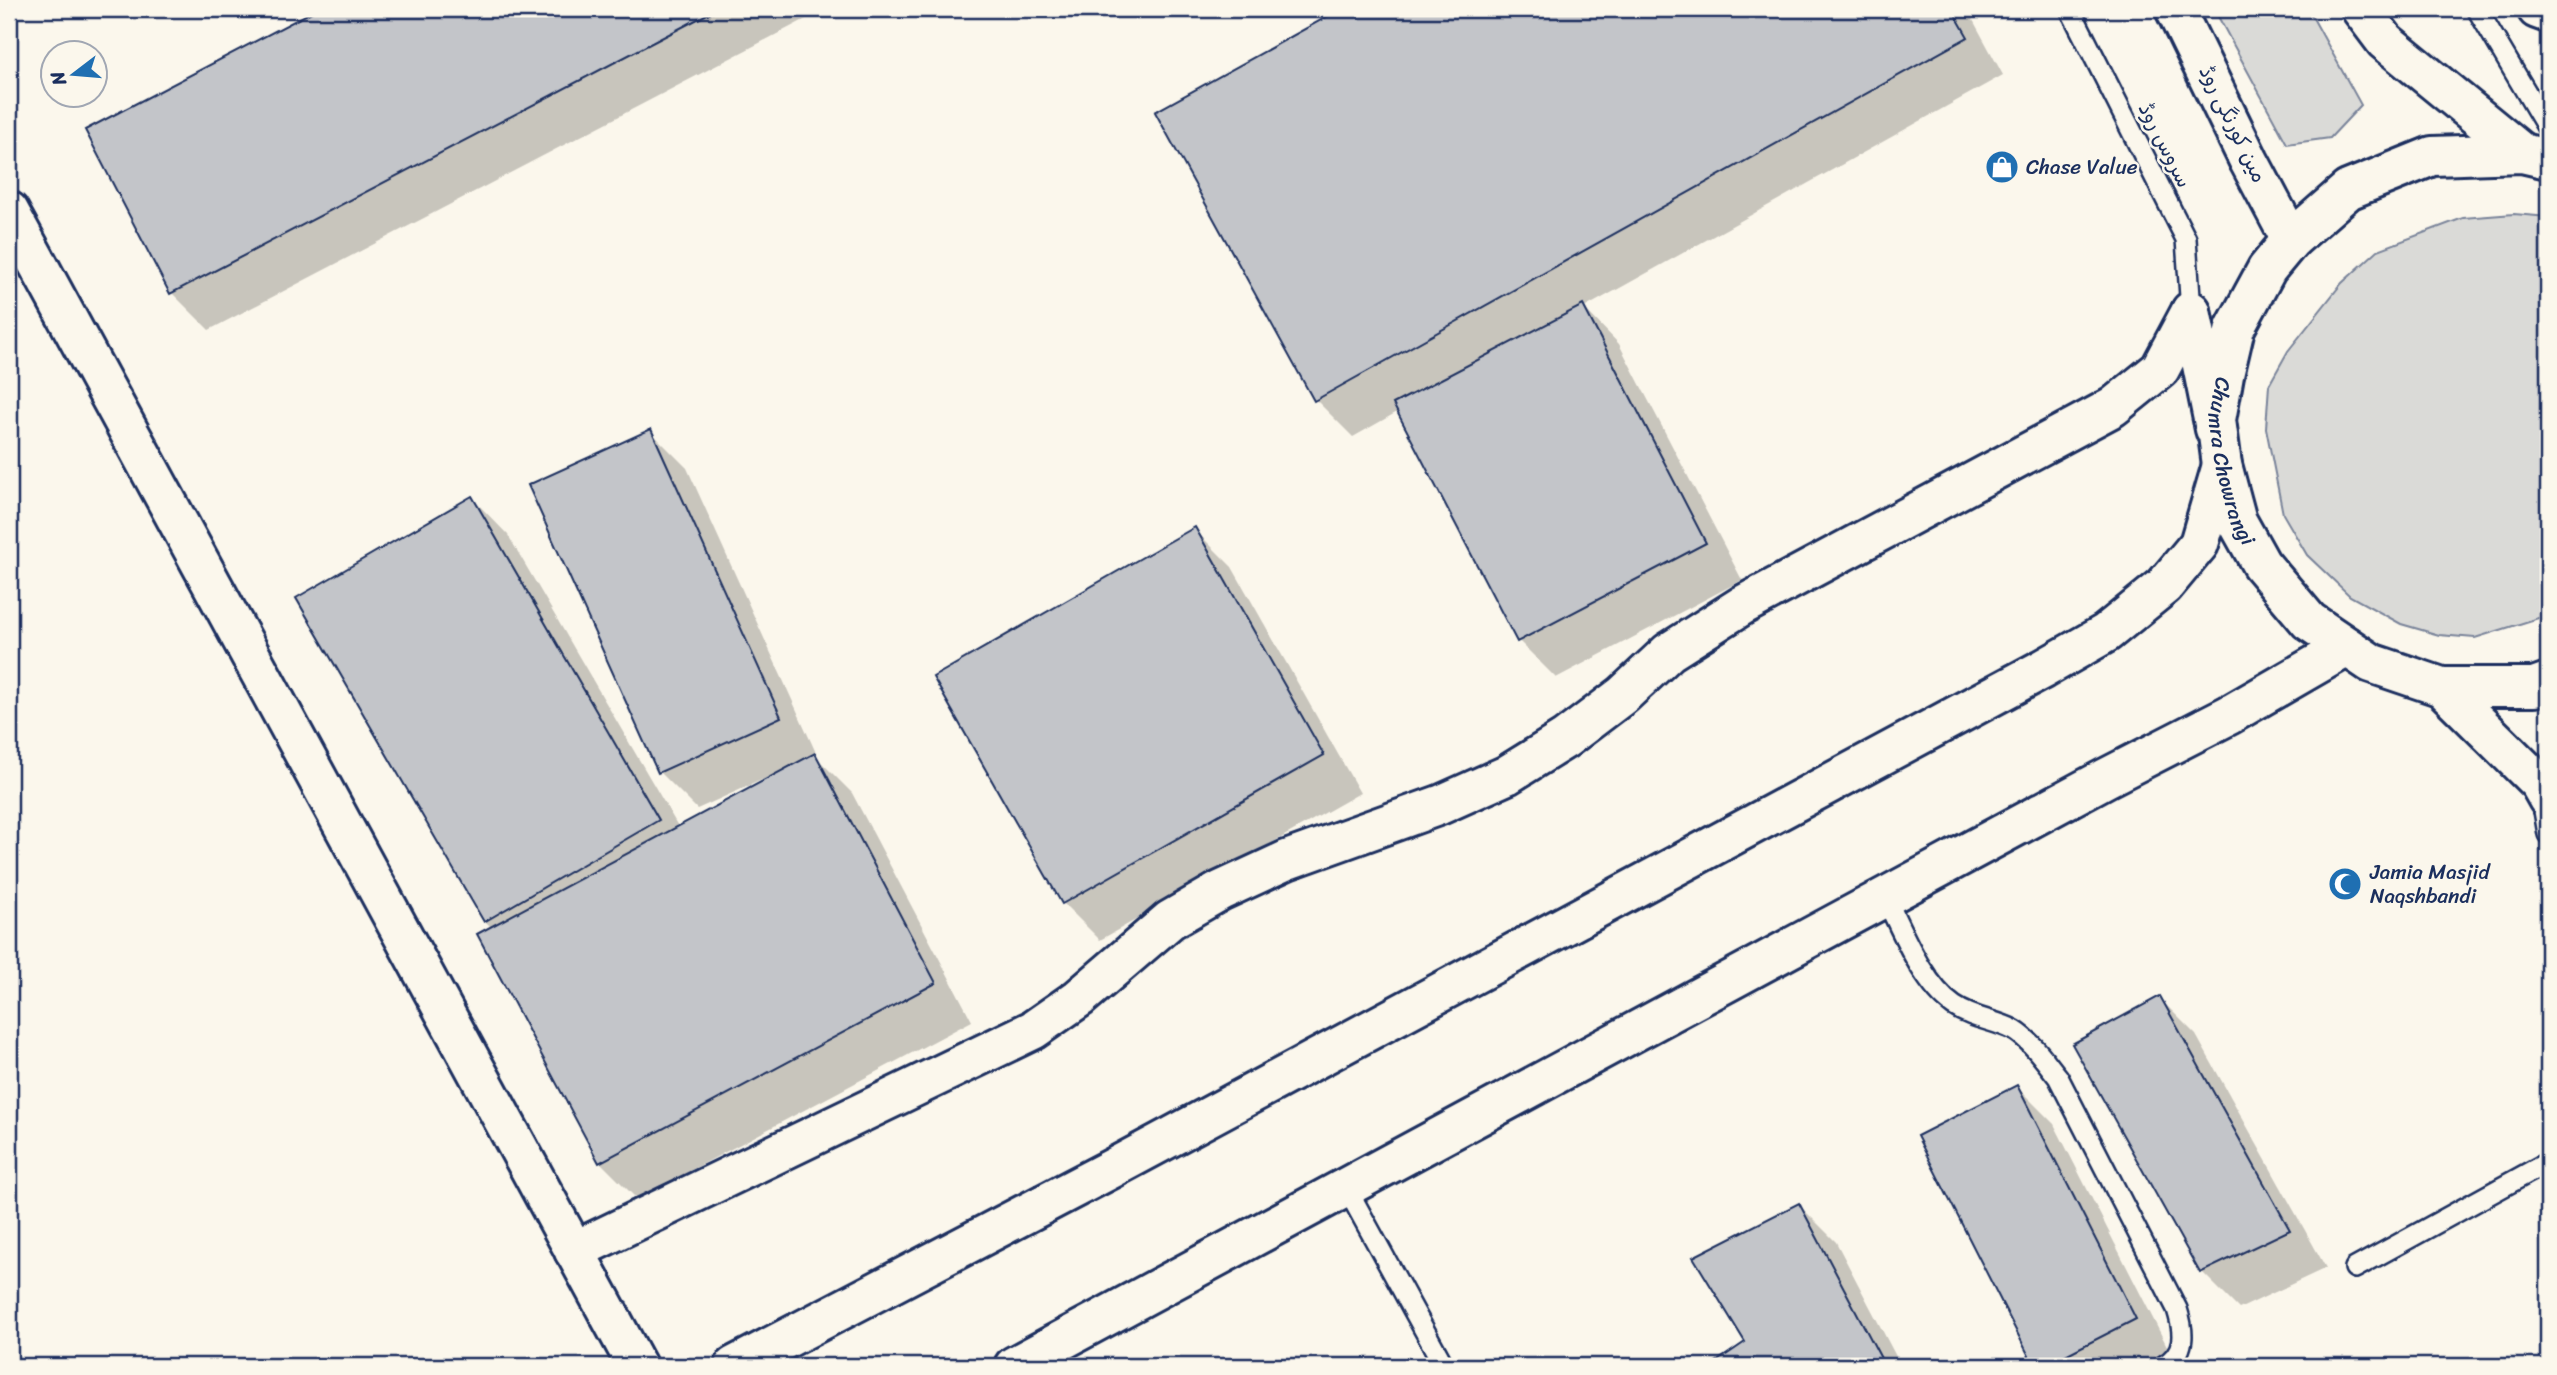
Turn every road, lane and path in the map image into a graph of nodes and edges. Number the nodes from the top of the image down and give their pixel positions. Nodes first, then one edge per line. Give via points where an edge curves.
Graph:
1 (2070, 9) edge
2 (2175, 9) edge
3 (2361, 9) edge
4 (2477, 9) edge
5 (2537, 9) edge
6 (2548, 13) edge
7 (2539, 147) edge
8 (9, 211) edge
9 (2291, 240) junction
10 (2191, 310) junction
11 (2222, 465) junction
12 (2347, 647) junction
13 (2548, 682) edge
14 (2442, 687) junction
15 (2544, 791) edge
16 (2548, 834) edge
17 (1885, 897) junction
18 (2548, 1162) edge
19 (1346, 1187) junction
20 (575, 1251) junction
21 (2354, 1268) dead end
22 (637, 1366) edge
23 (734, 1366) edge
24 (1014, 1366) edge
25 (1444, 1366) edge
26 (2163, 1366) edge

1 - 10 lane, سروس روڈ via 2186,239
2 - 9 main road, مین کورنگی روڈ
3 - 7 main road via 2385,41
4 - 7 lane
5 - 6 main road
7 - 9 main road, Chumra Chowrangi via 2432,156 2348,190
8 - 20 main road
9 - 11 main road, Chumra Chowrangi via 2267,269 2235,328 2216,420
10 - 11 main road
10 - 20 main road via 2160,369 2113,407 1742,605 1669,652 1565,739 1507,775 1440,805 1287,860 1220,891 1170,920 1079,998 1033,1030
11 - 12 main road, Chumra Chowrangi via 2238,521 2261,564 2309,621
11 - 23 main road via 2199,544 2164,586 2106,633 1148,1149
12 - 14 main road, Chumra Chowrangi via 2371,663
12 - 17 main road via 2229,715
13 - 14 main road, Chumra Chowrangi via 2534,687
14 - 15 main road
15 - 16 lane
17 - 19 main road
17 - 26 lane via 1928,979 1952,1005 2013,1030 2059,1077 2177,1309 2184,1331 2180,1347
18 - 21 lane
19 - 24 main road
19 - 25 lane
20 - 22 main road

